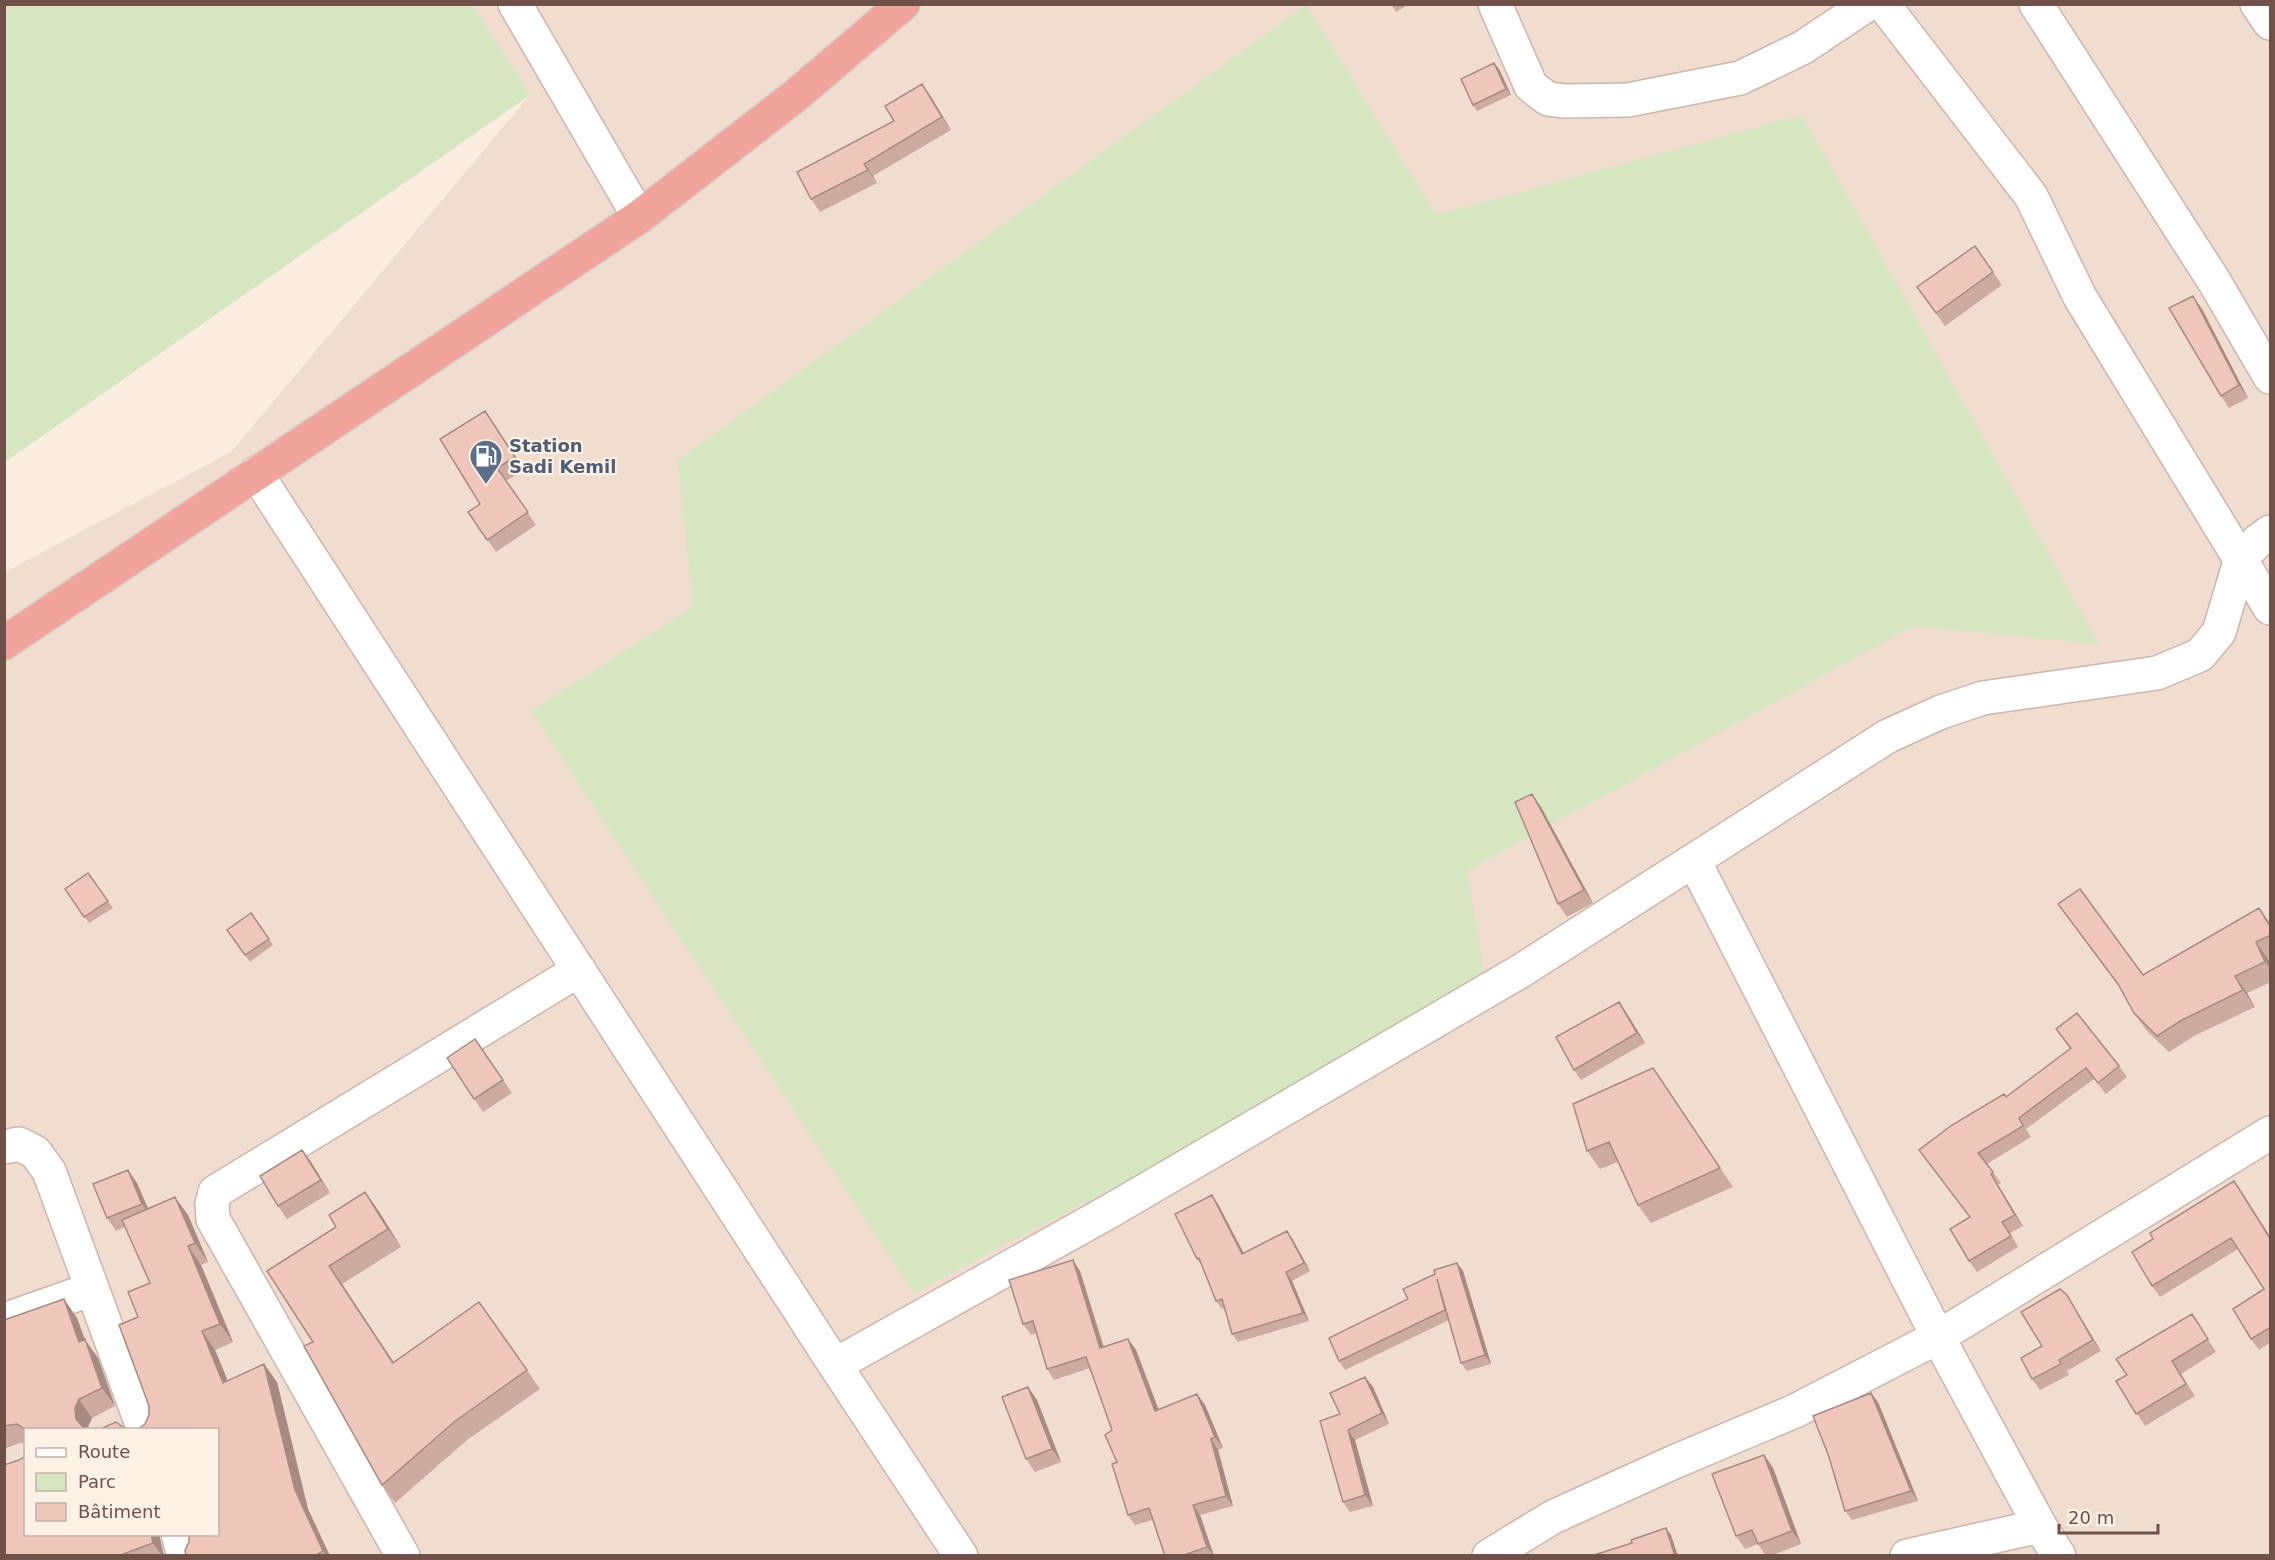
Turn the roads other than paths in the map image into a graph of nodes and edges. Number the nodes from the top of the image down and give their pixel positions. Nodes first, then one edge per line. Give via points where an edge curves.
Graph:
1 (515, 4) edge
2 (903, 4) edge
3 (1495, 4) edge
4 (1868, 4) edge
5 (1883, 4) edge
6 (2036, 4) edge
7 (2257, 4) edge
8 (2271, 23) edge
9 (639, 217) junction
10 (2271, 377) edge
11 (256, 473) junction
12 (2271, 532) edge
13 (2241, 558) junction
14 (2271, 608) edge
15 (4, 643) edge
16 (1694, 861) junction
17 (579, 970) junction
18 (2271, 1133) edge
19 (4, 1147) edge
20 (92, 1289) junction
21 (4, 1320) edge
22 (1938, 1337) junction
23 (835, 1365) junction
24 (134, 1424) edge
25 (2040, 1526) junction
26 (179, 1536) edge
27 (184, 1556) edge
28 (404, 1556) edge
29 (961, 1556) edge
30 (1489, 1556) edge
31 (1906, 1556) edge
32 (2059, 1556) edge

1 - 9 street
2 - 9 highway via 795,96
3 - 4 street via 1531,86 1548,99 1565,101 1628,100 1740,78 1802,48
5 - 13 street via 2031,196 2080,297
6 - 10 street
7 - 8 street
9 - 11 highway
11 - 15 highway
11 - 17 street
12 - 13 street
13 - 14 street
13 - 16 street via 2218,632 2200,655 2157,673 1983,698 1941,712 1888,736
16 - 22 street
16 - 23 street via 1499,984 1110,1211
17 - 23 street
17 - 28 street via 215,1192 213,1219
18 - 22 street
19 - 20 street via 19,1144 35,1152 49,1171
20 - 21 street
20 - 24 street
22 - 25 street
22 - 30 street via 1795,1411 1554,1517
23 - 29 street
25 - 31 street
25 - 32 street
26 - 27 street

